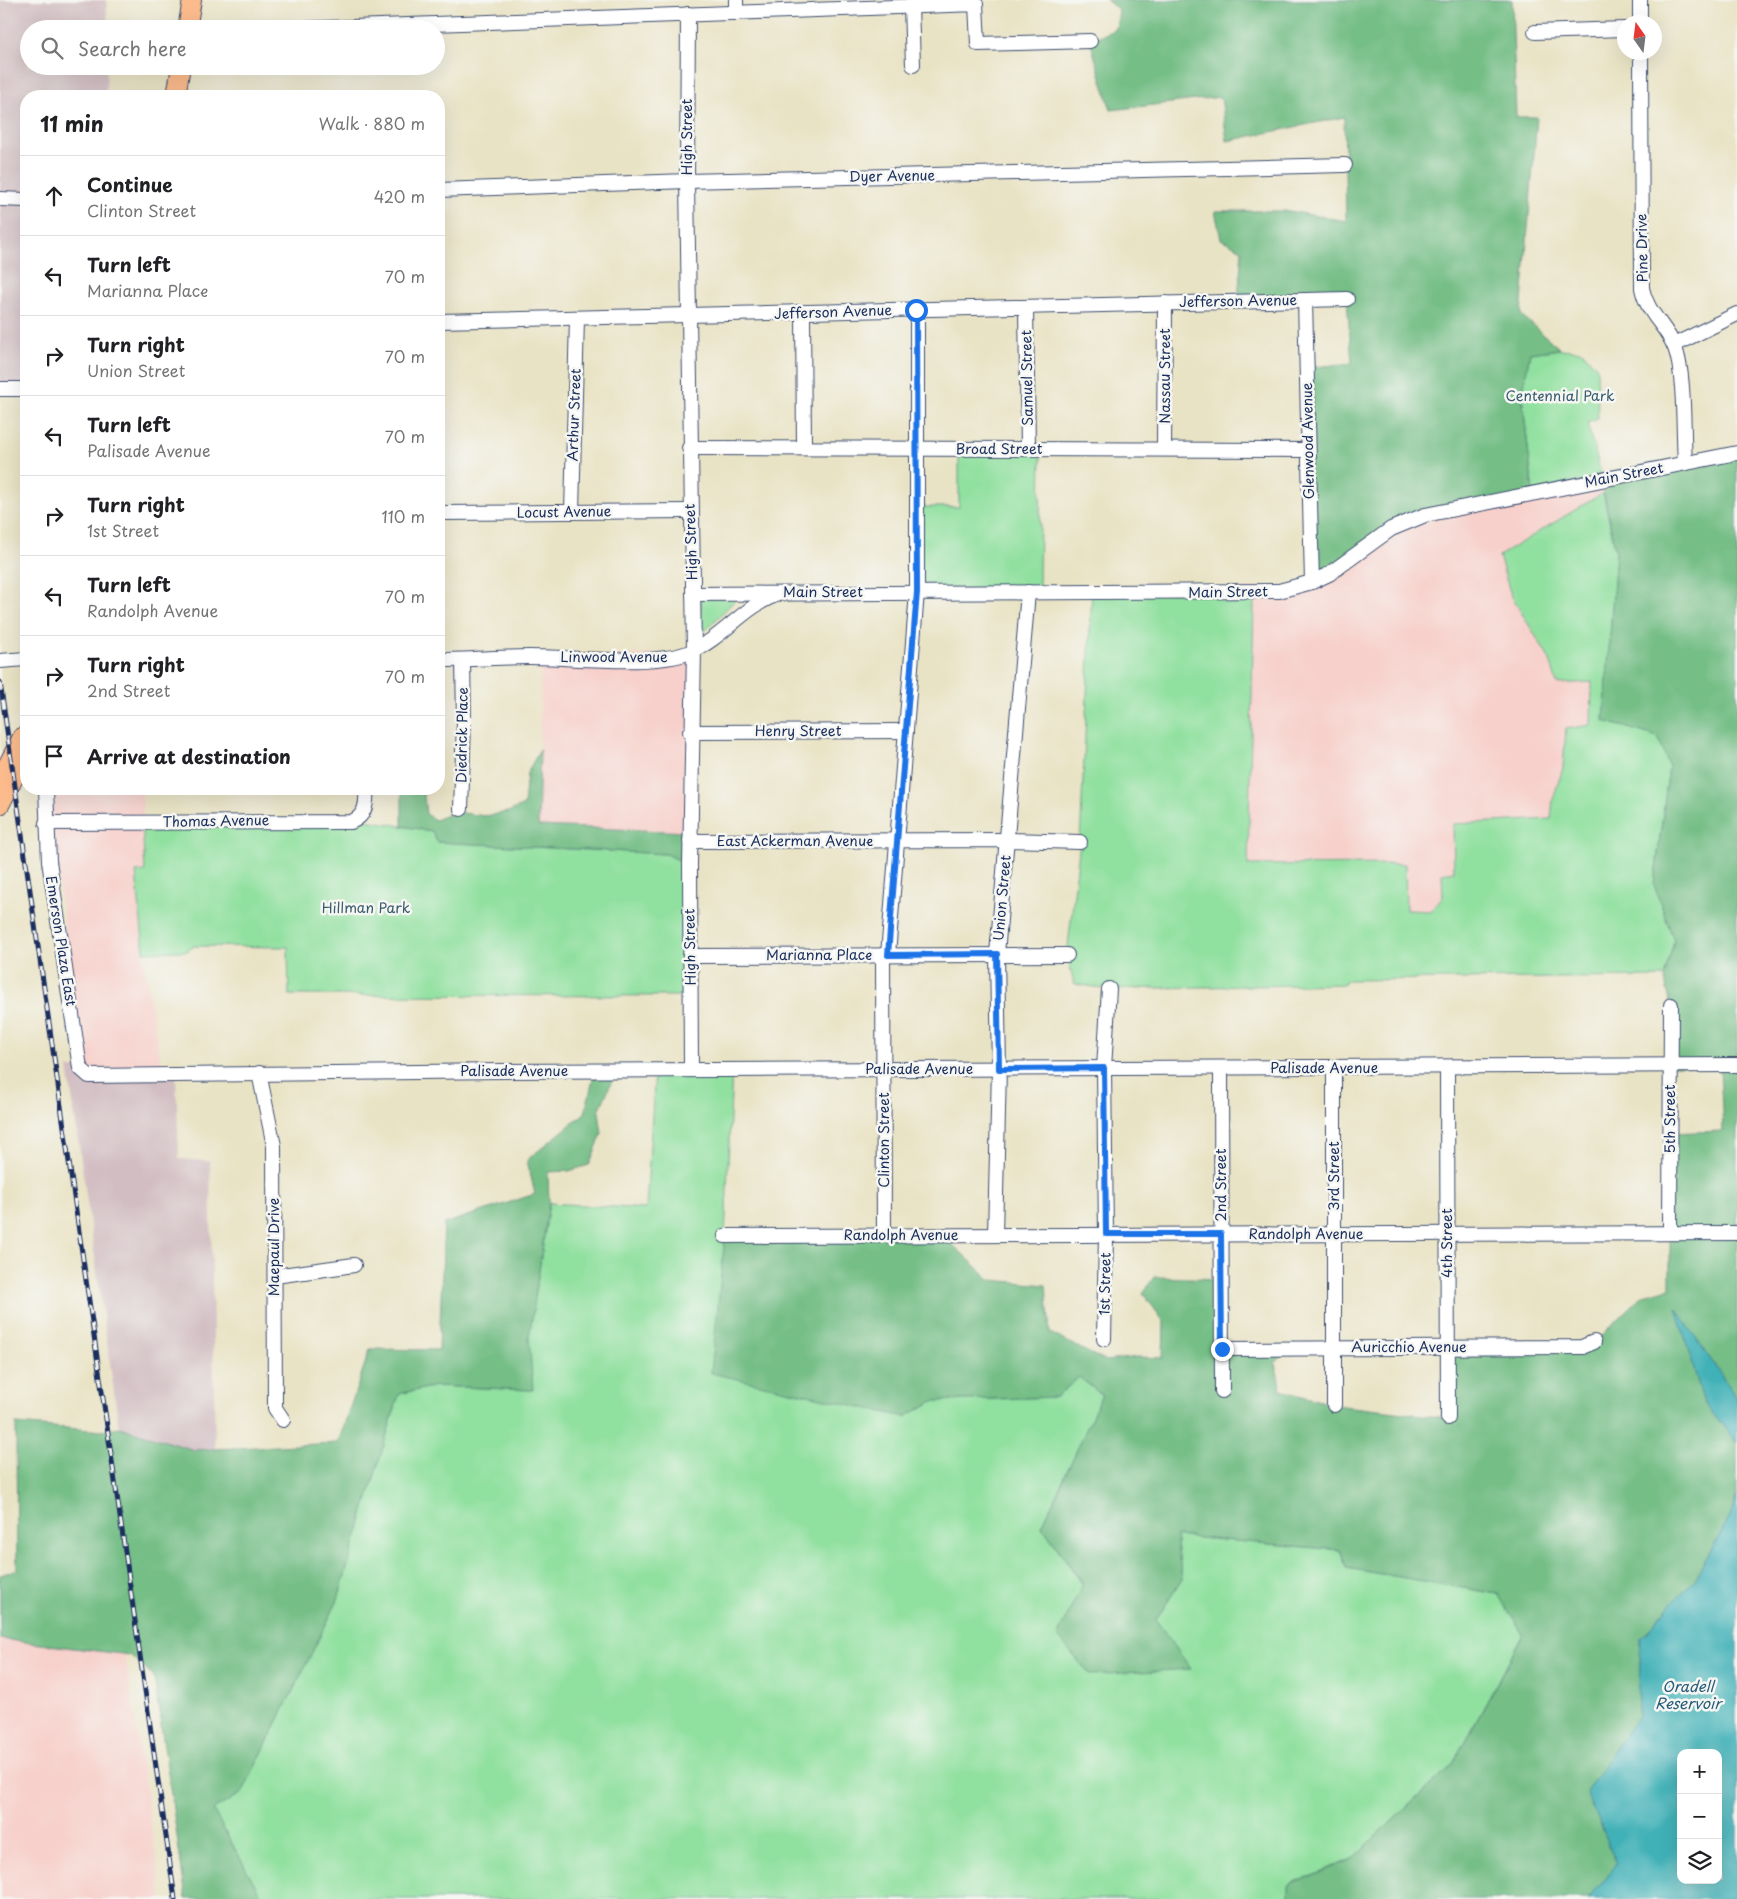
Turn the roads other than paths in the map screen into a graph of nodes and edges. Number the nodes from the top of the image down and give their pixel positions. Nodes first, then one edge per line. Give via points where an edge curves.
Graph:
1 (192, 0) edge
2 (1640, 0) edge
3 (736, 6) edge
4 (911, 6) junction
5 (688, 14) junction
6 (1640, 15) edge
7 (189, 20) edge
8 (445, 23) edge
9 (1617, 30) edge
10 (1536, 32) dead end
11 (1090, 41) dead end
12 (1641, 60) edge
13 (913, 65) dead end
14 (180, 75) edge
15 (177, 90) edge
16 (1345, 165) dead end
17 (687, 181) junction
18 (445, 190) edge
19 (0, 200) edge
20 (20, 200) edge
21 (1347, 299) dead end
22 (1305, 300) junction
23 (1165, 303) junction
24 (1026, 307) junction
25 (916, 310) junction
26 (804, 313) junction
27 (1737, 314) edge
28 (688, 316) junction
29 (577, 318) junction
30 (445, 321) edge
31 (1674, 345) junction
32 (0, 389) edge
33 (20, 389) edge
34 (689, 448) junction
35 (804, 448) junction
36 (917, 449) junction
37 (1028, 449) junction
38 (1164, 449) junction
39 (1308, 450) junction
40 (1737, 452) edge
41 (1685, 463) junction
42 (690, 511) junction
43 (572, 512) junction
44 (445, 513) edge
45 (1312, 582) junction
46 (801, 592) junction
47 (917, 592) junction
48 (1028, 592) junction
49 (693, 594) junction
50 (694, 650) junction
51 (20, 659) edge
52 (445, 660) edge
53 (463, 660) junction
54 (0, 661) edge
55 (906, 731) junction
56 (690, 732) junction
57 (20, 741) edge
58 (20, 767) edge
59 (0, 779) edge
60 (46, 795) edge
61 (366, 795) edge
62 (0, 805) edge
63 (461, 809) dead end
64 (46, 823) junction
65 (1007, 840) junction
66 (690, 841) junction
67 (897, 842) junction
68 (1080, 842) dead end
69 (997, 954) junction
70 (886, 955) junction
71 (1067, 955) dead end
72 (690, 956) junction
73 (1109, 990) dead end
74 (1671, 1006) dead end
75 (1737, 1065) edge
76 (1670, 1066) junction
77 (1104, 1068) junction
78 (1221, 1068) junction
79 (1334, 1068) junction
80 (1447, 1068) junction
81 (999, 1069) junction
82 (691, 1070) junction
83 (884, 1070) junction
84 (259, 1073) junction
85 (102, 1076) joint
86 (1447, 1233) junction
87 (1670, 1233) junction
88 (1737, 1233) edge
89 (1106, 1234) junction
90 (1221, 1234) junction
91 (1334, 1234) junction
92 (884, 1235) junction
93 (996, 1235) junction
94 (725, 1236) dead end
95 (354, 1265) dead end
96 (275, 1276) junction
97 (1104, 1339) dead end
98 (1594, 1342) dead end
99 (1334, 1347) junction
100 (1448, 1347) junction
101 (1222, 1349) junction
102 (1222, 1391) dead end
103 (1334, 1405) dead end
104 (1448, 1418) dead end
105 (283, 1420) dead end

1 - 7 main road
2 - 6 street
3 - 4 street
3 - 5 street
4 - 11 street via 976,4 978,44
4 - 13 street
5 - 8 street
5 - 17 street, High Street
9 - 10 street
12 - 31 street, Pine Drive via 1642,288 1649,310
14 - 15 main road
16 - 17 street, Dyer Avenue
17 - 18 street, Dyer Avenue
17 - 28 street, High Street
19 - 20 street
21 - 22 street, Jefferson Avenue
22 - 23 street, Jefferson Avenue
22 - 39 street, Glenwood Avenue
23 - 24 street, Jefferson Avenue
23 - 38 street, Nassau Street
24 - 25 street, Jefferson Avenue
24 - 37 street, Samuel Street
25 - 26 street, Jefferson Avenue
25 - 36 street, Clinton Street
26 - 28 street, Jefferson Avenue
26 - 35 street
27 - 31 street
28 - 29 street, Jefferson Avenue
28 - 34 street, High Street
29 - 30 street, Jefferson Avenue
29 - 43 street, Arthur Street
31 - 41 street, Pine Drive via 1679,362
32 - 33 street
34 - 35 street, Broad Street
34 - 42 street, High Street
35 - 36 street, Broad Street
36 - 37 street, Broad Street
36 - 47 street, Clinton Street
37 - 38 street, Broad Street
38 - 39 street, Broad Street
39 - 45 street, Glenwood Avenue
40 - 41 street, Main Street
41 - 45 street, Main Street via 1425,516 1391,529 1344,565
42 - 43 street, Locust Avenue
42 - 49 street, High Street
43 - 44 street, Locust Avenue
45 - 48 street, Main Street via 1264,592
46 - 47 street, Main Street
46 - 49 street, Main Street
46 - 50 street, Linwood Avenue via 763,600 717,637
47 - 48 street, Main Street
47 - 55 street, Clinton Street
48 - 65 street, Union Street
49 - 50 street, High Street
50 - 53 street, Linwood Avenue via 672,657 649,659 531,657
50 - 56 street, High Street
51 - 54 street
52 - 53 street, Linwood Avenue
53 - 63 street, Diedrick Place
55 - 56 street, Henry Street
55 - 67 street, Clinton Street
56 - 66 street, High Street
57 - 59 main road
58 - 62 main road
60 - 64 street, Emerson Plaza East
61 - 64 street, Thomas Avenue via 363,814 351,822
64 - 85 street, Emerson Plaza East via 80,1068 89,1076
65 - 67 street, East Ackerman Avenue
65 - 68 street, East Ackerman Avenue
65 - 69 street, Union Street
66 - 67 street, East Ackerman Avenue
66 - 72 street, High Street
67 - 70 street, Clinton Street
69 - 70 street, Marianna Place
69 - 71 street, Marianna Place
69 - 81 street, Union Street
70 - 72 street, Marianna Place
70 - 83 street, Clinton Street
72 - 82 street, High Street
73 - 77 street, 1st Street
74 - 76 street, 5th Street
75 - 76 street, Palisade Avenue
76 - 80 street, Palisade Avenue
76 - 87 street, 5th Street
77 - 78 street, Palisade Avenue
77 - 81 street, Palisade Avenue
77 - 89 street, 1st Street
78 - 79 street, Palisade Avenue
78 - 90 street, 2nd Street
79 - 80 street, Palisade Avenue
79 - 91 street, 3rd Street
80 - 86 street, 4th Street
81 - 83 street, Palisade Avenue
81 - 93 street, Union Street
82 - 83 street, Palisade Avenue
82 - 84 street, Palisade Avenue
83 - 92 street, Clinton Street
84 - 85 street, Palisade Avenue
84 - 96 street, Maepaul Drive via 274,1146
86 - 87 street, Randolph Avenue
86 - 91 street, Randolph Avenue
86 - 100 street, 4th Street
87 - 88 street, Randolph Avenue
89 - 90 street, Randolph Avenue
89 - 93 street, Randolph Avenue
89 - 97 street, 1st Street
90 - 91 street, Randolph Avenue
90 - 101 street, 2nd Street
91 - 99 street, 3rd Street
92 - 93 street, Randolph Avenue
92 - 94 street, Randolph Avenue
95 - 96 street
96 - 105 street, Maepaul Drive via 274,1408
98 - 100 street, Auricchio Avenue via 1582,1347
99 - 100 street, Auricchio Avenue
99 - 101 street, Auricchio Avenue
99 - 103 street, 3rd Street
100 - 104 street, 4th Street
101 - 102 street, 2nd Street

